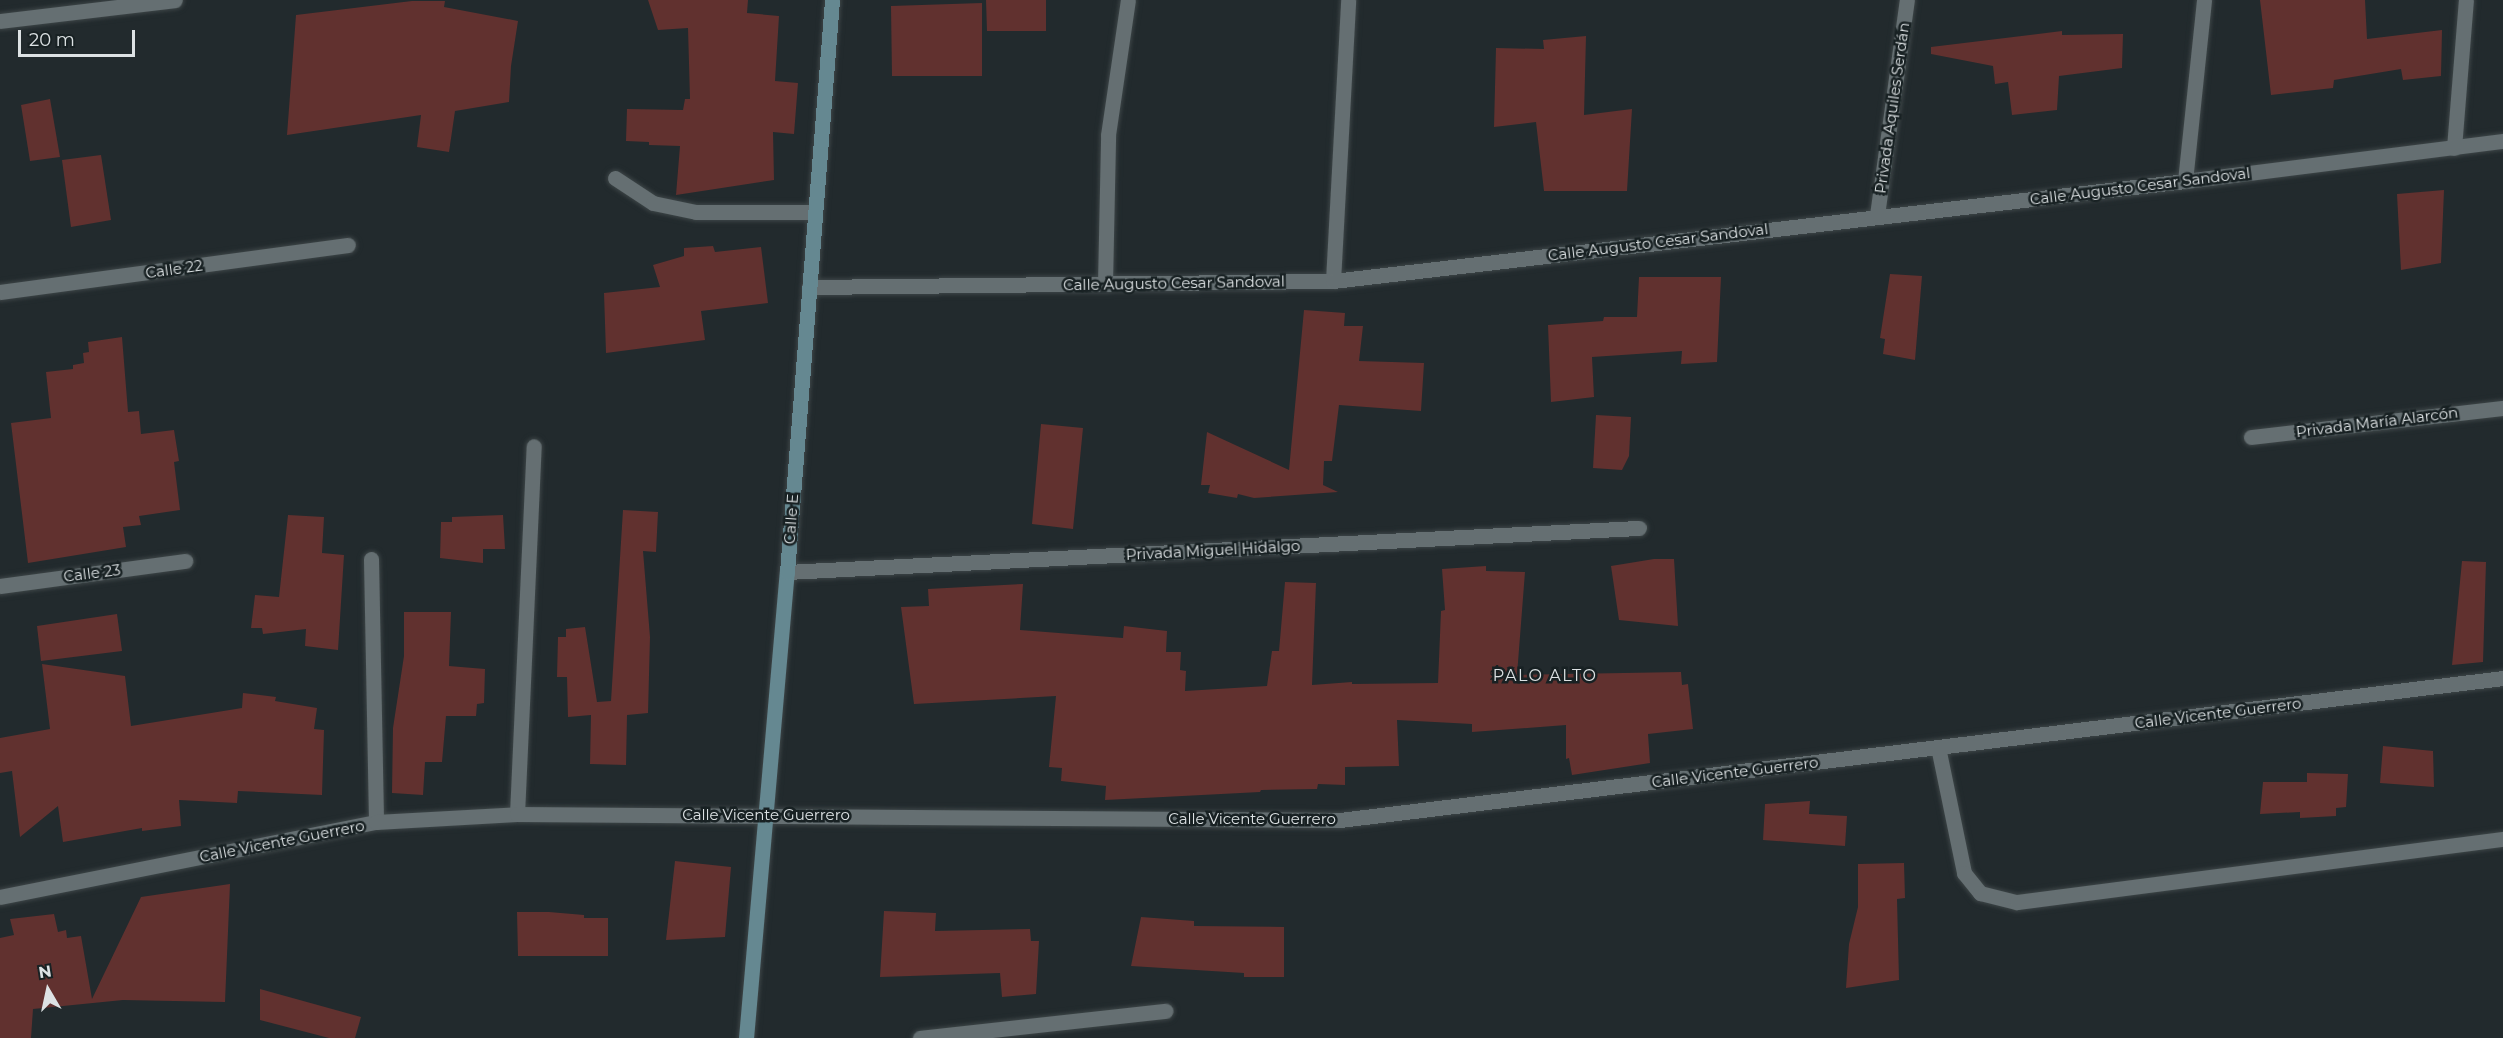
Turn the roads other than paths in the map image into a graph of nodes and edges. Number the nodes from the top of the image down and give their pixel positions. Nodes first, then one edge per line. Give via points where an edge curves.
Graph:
1 (175, 0) edge
2 (832, 0) edge
3 (1128, 0) edge
4 (1348, 0) edge
5 (1907, 0) edge
6 (2204, 0) edge
7 (2466, 0) edge
8 (0, 21) edge
9 (2503, 141) edge
10 (2454, 148) junction
11 (615, 178) dead end
12 (2185, 181) junction
13 (814, 212) junction
14 (1877, 215) junction
15 (348, 245) dead end
16 (1333, 281) junction
17 (1105, 284) junction
18 (808, 287) junction
19 (0, 292) edge
20 (2503, 408) edge
21 (2251, 437) dead end
22 (534, 446) dead end
23 (1639, 528) dead end
24 (371, 559) dead end
25 (185, 561) dead end
26 (787, 572) junction
27 (0, 586) edge
28 (2503, 678) edge
29 (1938, 747) junction
30 (518, 814) junction
31 (765, 815) junction
32 (376, 822) junction
33 (2503, 839) edge
34 (0, 897) edge
35 (1166, 1011) dead end
36 (746, 1038) edge
37 (920, 1038) edge

1 - 8 street
2 - 13 main road, Calle E
3 - 17 street via 1108,135
4 - 16 street
5 - 14 street, Privada Aquiles Serdán
6 - 12 street
7 - 10 street
9 - 10 street, Calle Augusto Cesar Sandoval
10 - 12 street, Calle Augusto Cesar Sandoval
11 - 13 street via 653,203 696,212
12 - 14 street, Calle Augusto Cesar Sandoval
13 - 18 main road, Calle E
14 - 16 street, Calle Augusto Cesar Sandoval
15 - 19 street, Calle 22
16 - 17 street, Calle Augusto Cesar Sandoval
17 - 18 street, Calle Augusto Cesar Sandoval
18 - 26 main road, Calle E
20 - 21 street, Privada María Alarcón
22 - 30 street
23 - 26 street, Privada Miguel Hidalgo
24 - 32 street
25 - 27 street, Calle 23
26 - 31 main road, Calle E
28 - 29 street, Calle Vicente Guerrero
29 - 31 street, Calle Vicente Guerrero via 1340,820
29 - 33 street via 1964,873 1980,893 2017,902
30 - 31 street, Calle Vicente Guerrero
30 - 32 street, Calle Vicente Guerrero
31 - 36 main road, Calle E
32 - 34 street, Calle Vicente Guerrero
35 - 37 street

